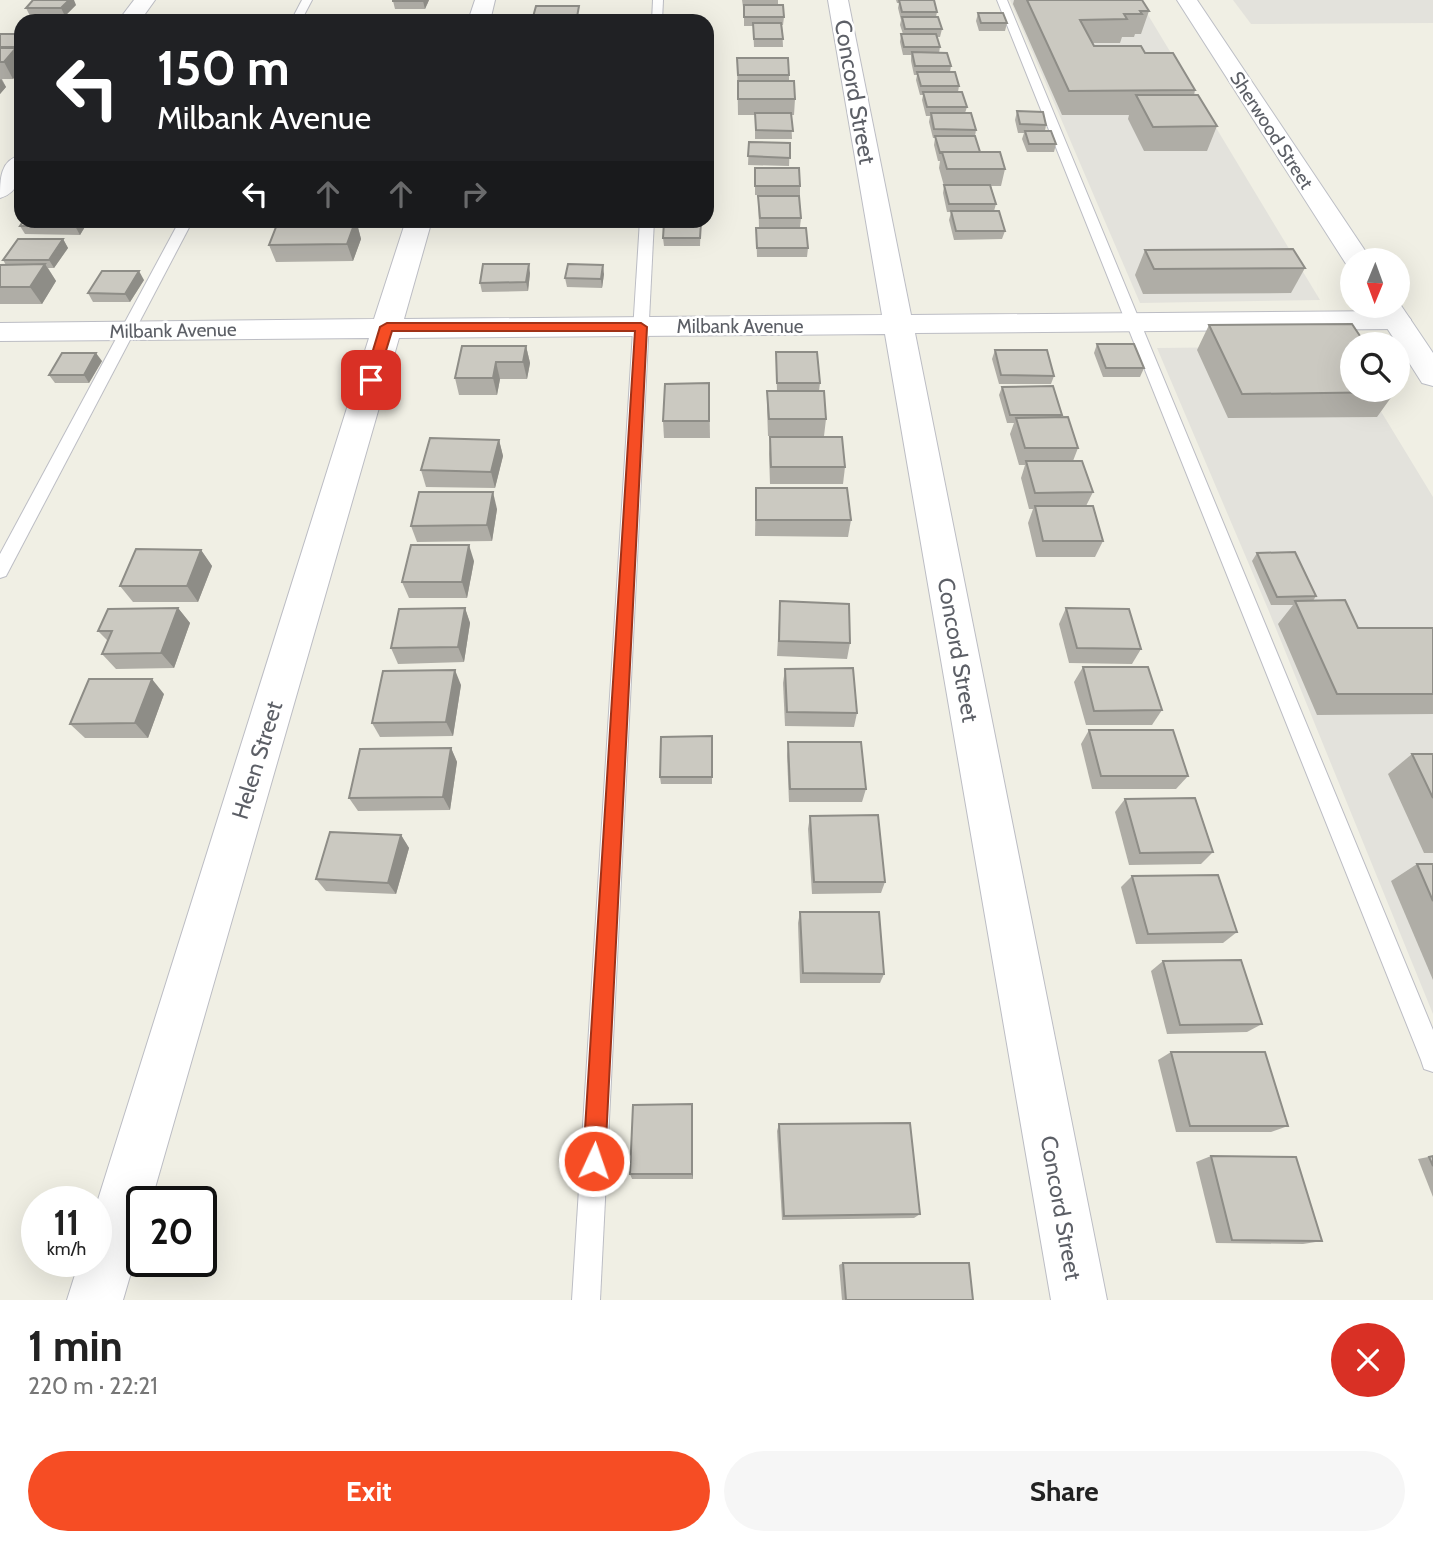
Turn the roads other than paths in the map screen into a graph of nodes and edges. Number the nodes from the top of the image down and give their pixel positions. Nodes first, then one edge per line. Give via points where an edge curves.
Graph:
1 (145, 0) edge
2 (838, 0) edge
3 (1002, 0) edge
4 (1187, 0) edge
5 (134, 14) edge
6 (14, 171) edge
7 (0, 190) edge
8 (183, 228) edge
9 (417, 228) edge
10 (647, 228) edge
11 (1349, 248) edge
12 (1340, 315) edge
13 (1395, 318) edge
14 (1133, 323) junction
15 (898, 325) junction
16 (387, 327) junction
17 (641, 327) junction
18 (127, 331) junction
19 (0, 332) edge
20 (1433, 376) edge
21 (0, 571) edge
22 (1433, 1060) edge
23 (96, 1300) edge
24 (586, 1300) edge
25 (1079, 1300) edge

1 - 5 street
2 - 15 street, Concord Street
3 - 14 lane
4 - 11 street, Sherwood Street
6 - 7 street
8 - 18 lane
9 - 16 street, Helen Street
10 - 17 lane
12 - 14 street, Milbank Avenue
13 - 20 street
14 - 15 street, Milbank Avenue
14 - 22 lane
15 - 17 street, Milbank Avenue
15 - 25 street, Concord Street
16 - 17 street, Milbank Avenue
16 - 18 street, Milbank Avenue
16 - 23 street, Helen Street
17 - 24 lane
18 - 19 street, Milbank Avenue
18 - 21 lane

